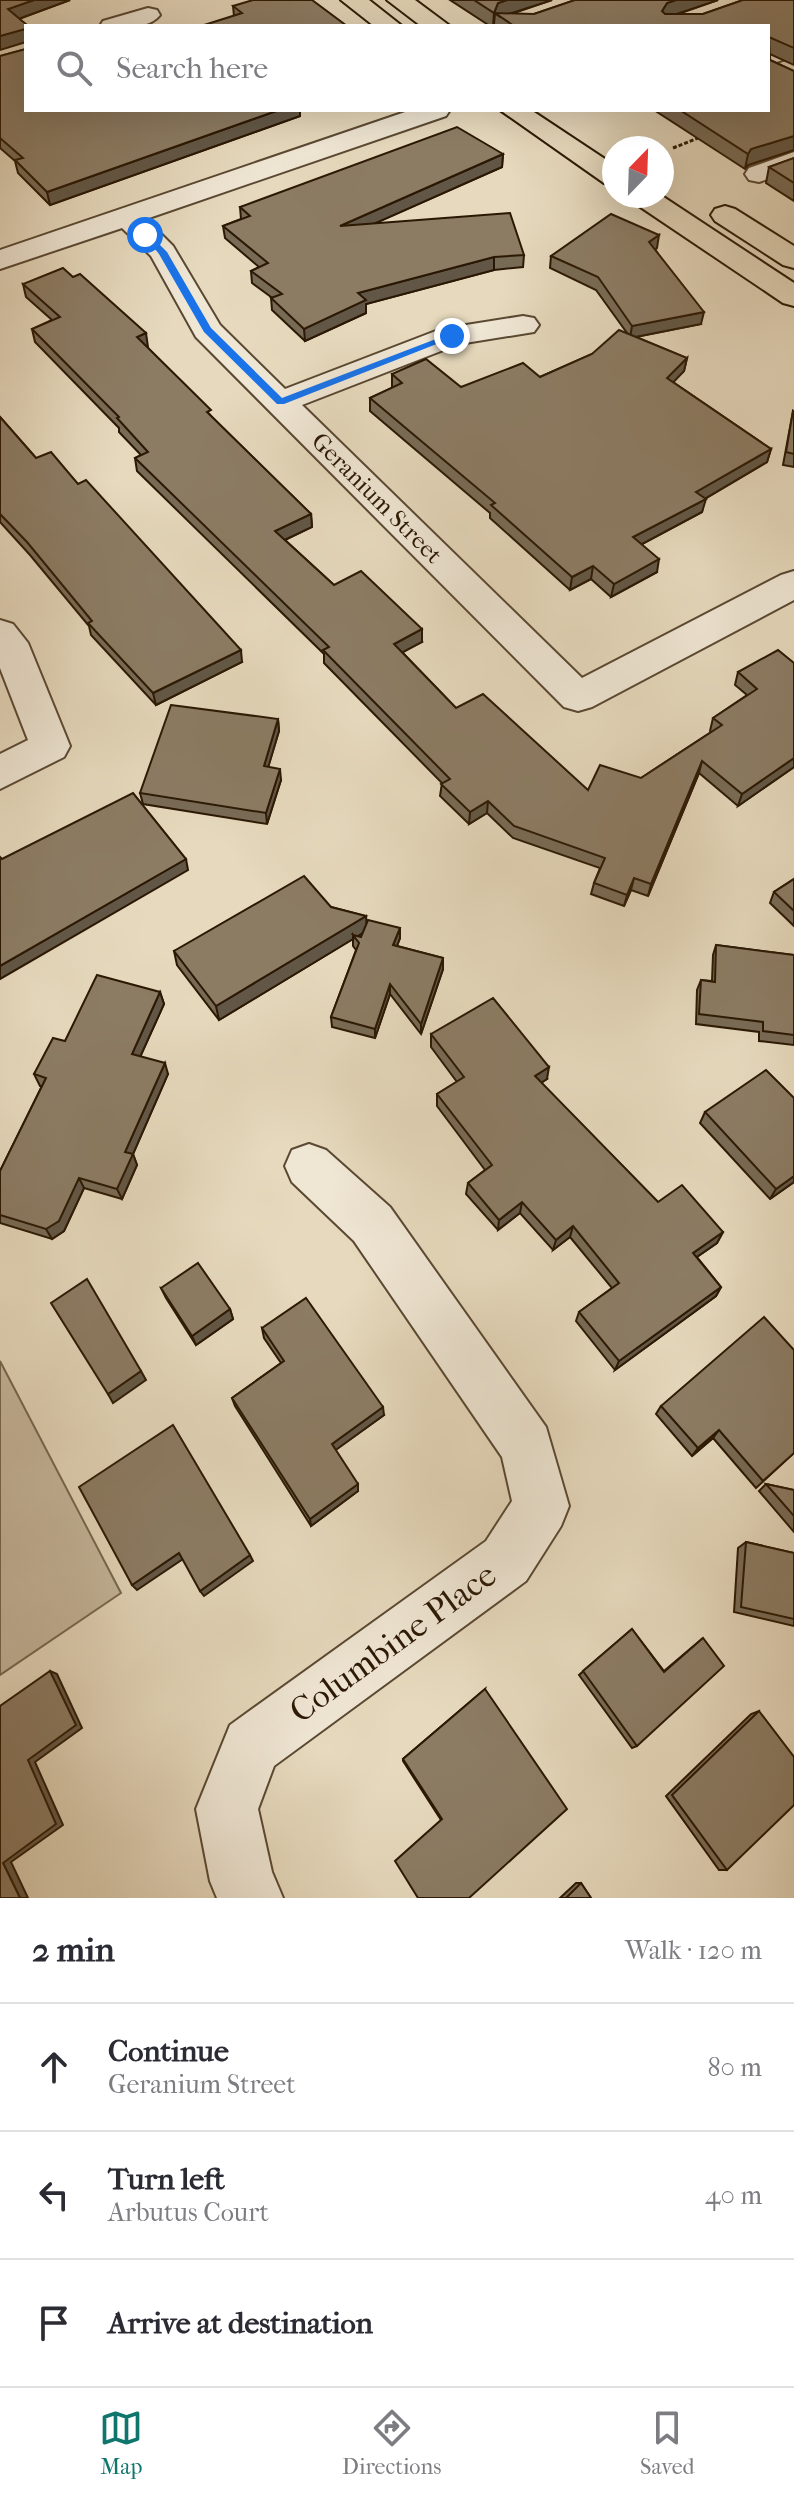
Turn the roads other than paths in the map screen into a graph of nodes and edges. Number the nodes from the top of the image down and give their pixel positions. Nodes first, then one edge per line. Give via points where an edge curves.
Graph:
1 (353, 0) edge
2 (399, 0) edge
3 (148, 15) dead end
4 (119, 24) edge
5 (387, 24) edge
6 (435, 24) edge
7 (794, 48) edge
8 (770, 59) edge
9 (770, 61) edge
10 (794, 77) edge
11 (431, 112) edge
12 (516, 112) edge
13 (794, 160) edge
14 (602, 169) edge
15 (759, 174) dead end
16 (703, 202) dead end
17 (661, 208) edge
18 (127, 217) junction
19 (0, 225) edge
20 (12, 256) edge
21 (794, 259) edge
22 (794, 297) edge
23 (523, 325) dead end
24 (281, 402) junction
25 (794, 584) edge
26 (0, 633) edge
27 (0, 773) edge
28 (309, 1166) dead end
29 (251, 1898) edge

1 - 5 main road
2 - 6 main road
3 - 4 street
7 - 8 street
9 - 10 street
11 - 18 street
12 - 14 main road
13 - 15 street
16 - 21 main road
17 - 22 main road
18 - 20 street
18 - 24 street, Geranium Street via 163,252 207,330
19 - 20 street
23 - 24 street via 452,336
24 - 25 street, Geranium Street via 578,697
26 - 27 street via 9,643 50,746
28 - 29 street, Columbine Place via 372,1224 527,1446 541,1506 506,1561 251,1746 227,1809 242,1881

